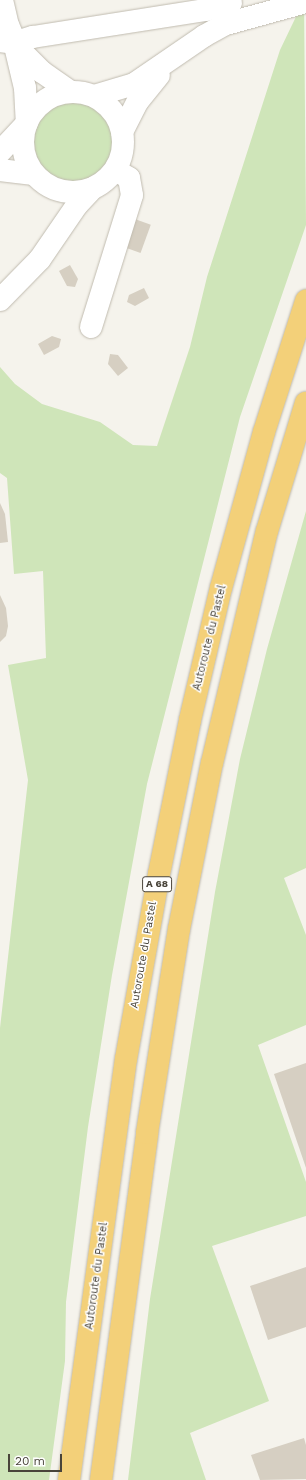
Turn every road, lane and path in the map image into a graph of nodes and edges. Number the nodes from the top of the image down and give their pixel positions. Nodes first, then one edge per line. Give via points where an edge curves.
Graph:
1 (2, 0) edge
2 (306, 2) edge
3 (231, 3) dead end
4 (7, 42) edge
5 (178, 55) junction
6 (71, 92) junction
7 (94, 96) junction
8 (26, 124) junction
9 (122, 132) junction
10 (0, 152) edge
11 (0, 170) edge
12 (115, 170) junction
13 (39, 179) junction
14 (93, 188) junction
15 (55, 241) junction
16 (0, 300) edge
17 (306, 301) edge
18 (91, 327) dead end
19 (306, 403) edge
20 (69, 1480) edge
21 (101, 1480) edge

1 - 4 street
2 - 5 street via 226,24
3 - 4 street via 206,10
4 - 6 street
4 - 8 street via 25,88
5 - 7 street via 134,84
5 - 9 street via 142,95
6 - 7 street
6 - 8 street via 54,96 40,104
7 - 9 street via 110,107
8 - 10 street
8 - 13 street via 24,151
9 - 12 street via 121,155
11 - 13 street
12 - 14 street
12 - 18 street via 129,178 132,195
13 - 14 street via 58,190 73,192
13 - 15 street via 56,208
14 - 15 street via 77,205
15 - 16 street
17 - 20 highway, Autoroute du Pastel / A 68 via 264,432 221,588 160,866 126,1058
19 - 21 highway, A 68 via 267,531 212,763 179,929 147,1133

